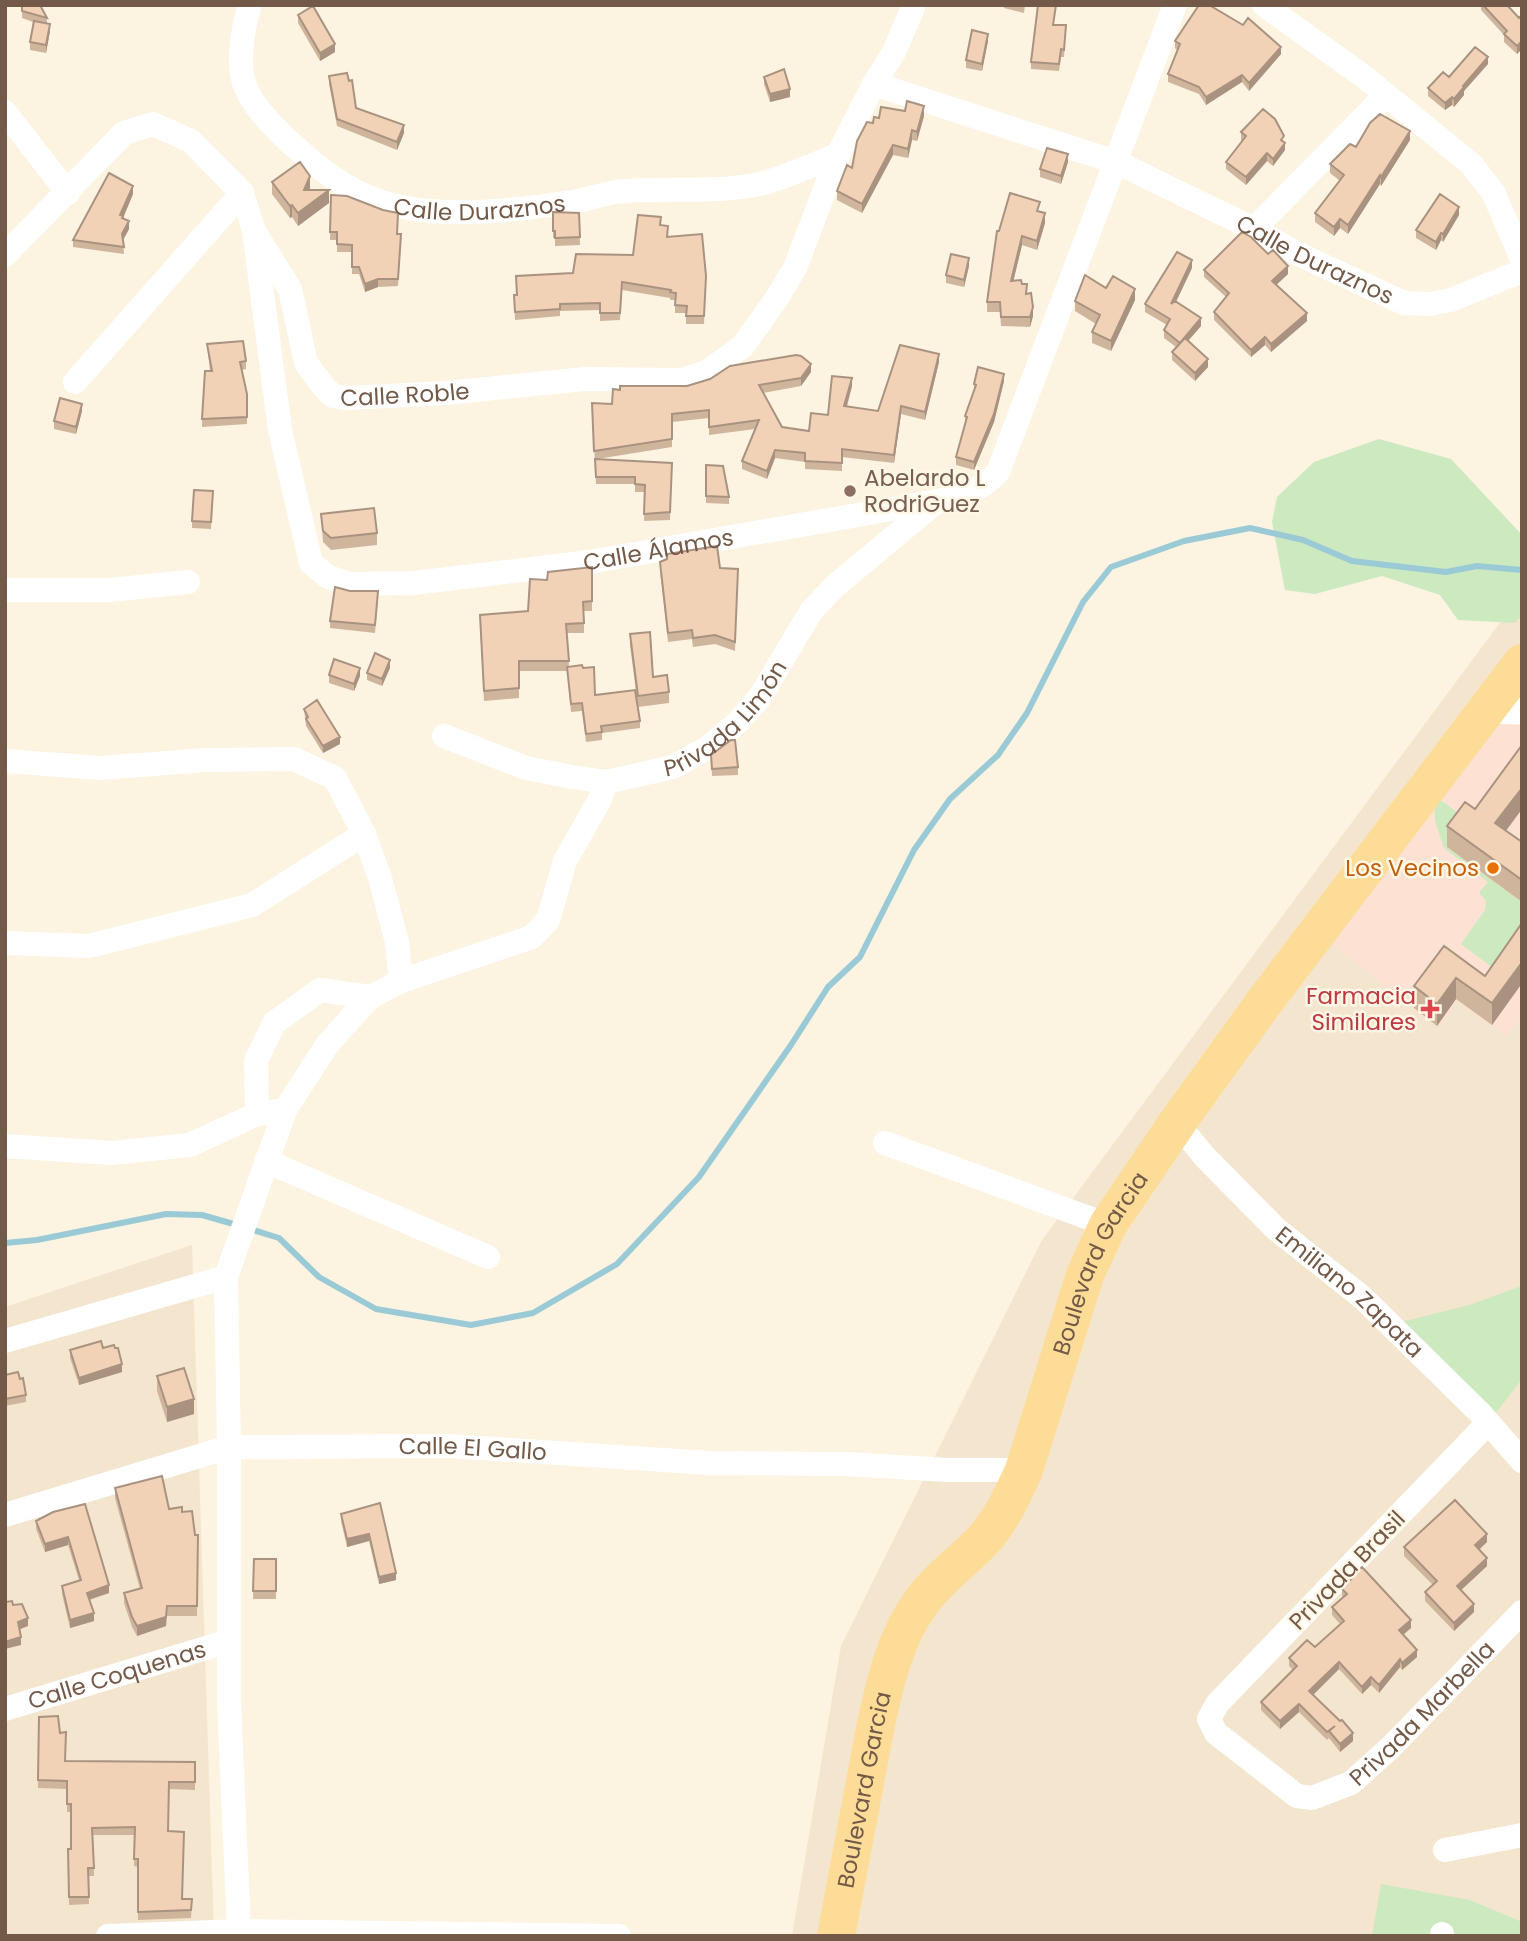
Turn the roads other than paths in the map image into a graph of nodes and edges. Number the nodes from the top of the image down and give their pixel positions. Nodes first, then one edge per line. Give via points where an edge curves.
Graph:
1 (250, 5) edge
2 (914, 5) edge
3 (1175, 5) edge
4 (1264, 5) edge
5 (874, 83) junction
6 (1386, 95) junction
7 (5, 112) edge
8 (838, 155) junction
9 (1116, 162) junction
10 (68, 193) junction
11 (242, 193) junction
12 (1254, 229) junction
13 (254, 231) junction
14 (5, 255) edge
15 (1522, 259) edge
16 (1522, 271) edge
17 (75, 382) dead end
18 (938, 501) junction
19 (188, 582) dead end
20 (5, 590) edge
21 (1522, 663) edge
22 (1505, 707) edge
23 (443, 736) dead end
24 (5, 761) edge
25 (606, 782) junction
26 (364, 834) junction
27 (5, 943) edge
28 (401, 981) junction
29 (371, 998) junction
30 (285, 1110) junction
31 (257, 1114) junction
32 (1177, 1123) junction
33 (885, 1143) dead end
34 (5, 1146) edge
35 (266, 1161) junction
36 (1108, 1225) junction
37 (488, 1257) dead end
38 (226, 1277) junction
39 (5, 1341) edge
40 (1488, 1423) junction
41 (229, 1447) junction
42 (1522, 1461) edge
43 (1024, 1470) junction
44 (5, 1515) edge
45 (1522, 1612) edge
46 (229, 1640) junction
47 (5, 1709) edge
48 (1312, 1798) joint
49 (1522, 1835) edge
50 (1445, 1850) dead end
51 (239, 1931) junction
52 (378, 1933) edge
53 (559, 1935) edge
54 (108, 1936) edge
55 (619, 1936) edge
56 (836, 1936) edge

1 - 8 street, Calle Duraznos via 241,53 244,86 262,115 332,178 394,206 450,214 565,203 617,192 763,183
2 - 5 street via 894,52
3 - 9 street
4 - 6 street
5 - 8 street
5 - 9 street, Calle Duraznos
6 - 12 street
6 - 15 street via 1471,164 1493,192
7 - 10 street
8 - 13 street, Calle Roble via 795,268 777,299 743,346 707,372 683,380 585,379 446,393 333,396 306,363 290,289
9 - 12 street, Calle Duraznos
9 - 18 street, Calle Álamos via 998,472 984,486
10 - 11 street, Calle Roble via 124,133 153,124 191,141
10 - 14 street
11 - 13 street, Calle Roble
11 - 17 street
12 - 16 street, Calle Duraznos via 1404,303 1451,300
13 - 18 street, Calle Álamos via 280,430 311,563 328,577 349,584 414,583 589,562
18 - 25 street, Privada Limón via 812,610 760,697 709,747 673,767
19 - 20 street via 110,590
21 - 22 main road, Boulevard Garcia
22 - 32 main road, Boulevard Garcia via 1262,1005
23 - 25 street, Privada Limón via 526,768
24 - 26 street via 101,768 294,759 335,778
25 - 28 street via 565,861 548,920 532,937
26 - 27 street via 252,905 89,946
26 - 28 street via 394,929
28 - 29 street
29 - 30 street via 327,1045
29 - 31 street via 320,990 274,1023 256,1061
30 - 31 street
30 - 35 street
31 - 34 street via 190,1144 112,1153
32 - 36 main road, Boulevard Garcia
32 - 40 street, Emiliano Zapata via 1276,1229 1363,1298
33 - 36 street
35 - 37 street
35 - 38 street
36 - 43 main road, Boulevard Garcia via 1085,1275
38 - 39 street
38 - 41 street
40 - 42 street, Emiliano Zapata
40 - 48 street, Privada Brasil via 1217,1704 1209,1719 1216,1733 1297,1796
41 - 43 street, Calle El Gallo via 450,1446 709,1462
41 - 44 street, Calle El Gallo
41 - 46 street
43 - 56 main road, Boulevard Garcia via 998,1523 921,1602 903,1631 876,1724
45 - 48 street, Privada Marbella via 1351,1783
46 - 47 street, Calle Coquenas
46 - 51 street
49 - 50 street
51 - 52 street
51 - 54 street
52 - 53 street
53 - 55 street

